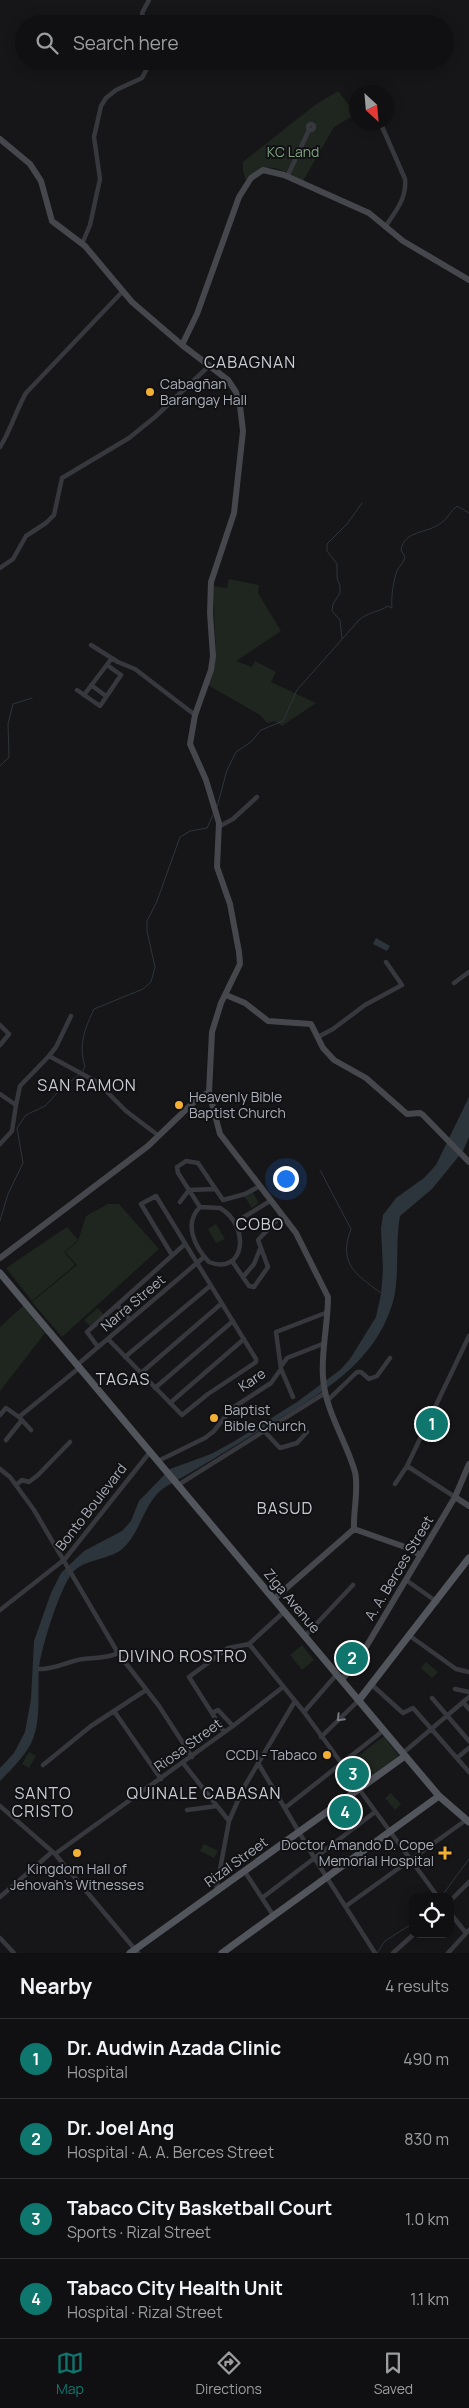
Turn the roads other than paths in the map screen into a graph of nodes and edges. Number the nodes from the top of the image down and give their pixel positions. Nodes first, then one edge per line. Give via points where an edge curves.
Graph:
1 (149, 0) edge
2 (143, 15) edge
3 (146, 70) edge
4 (309, 130) dead end
5 (384, 130) edge
6 (0, 139) edge
7 (287, 176) junction
8 (385, 227) junction
9 (82, 244) junction
10 (469, 280) edge
11 (123, 291) junction
12 (182, 345) junction
13 (209, 366) junction
14 (0, 447) edge
15 (0, 568) edge
16 (91, 645) dead end
17 (112, 658) junction
18 (107, 665) junction
19 (92, 685) junction
20 (77, 690) dead end
21 (84, 695) junction
22 (106, 696) junction
23 (195, 715) junction
24 (257, 796) dead end
25 (220, 826) junction
26 (386, 962) dead end
27 (469, 972) edge
28 (454, 983) dead end
29 (226, 996) junction
30 (71, 1016) dead end
31 (0, 1024) edge
32 (318, 1037) junction
33 (0, 1045) edge
34 (49, 1056) junction
35 (209, 1092) junction
36 (0, 1094) edge
37 (16, 1105) junction
38 (159, 1136) junction
39 (0, 1144) edge
40 (469, 1162) edge
41 (260, 1186) junction
42 (215, 1189) junction
43 (189, 1190) junction
44 (223, 1200) junction
45 (270, 1200) junction
46 (180, 1202) dead end
47 (200, 1207) junction
48 (220, 1208) junction
49 (281, 1216) junction
50 (236, 1222) junction
51 (185, 1244) junction
52 (260, 1249) junction
53 (172, 1255) junction
54 (204, 1257) junction
55 (0, 1258) edge
56 (232, 1261) junction
57 (197, 1264) junction
58 (0, 1273) edge
59 (243, 1277) junction
60 (210, 1286) junction
61 (221, 1304) junction
62 (117, 1305) junction
63 (328, 1312) junction
64 (130, 1320) junction
65 (233, 1321) junction
66 (469, 1336) edge
67 (108, 1339) junction
68 (244, 1339) junction
69 (326, 1342) junction
70 (98, 1347) junction
71 (125, 1357) junction
72 (390, 1358) dead end
73 (78, 1366) junction
74 (281, 1367) junction
75 (140, 1372) junction
76 (155, 1388) junction
77 (325, 1392) junction
78 (293, 1397) dead end
79 (327, 1400) junction
80 (170, 1403) junction
81 (0, 1415) edge
82 (20, 1419) junction
83 (31, 1430) dead end
84 (264, 1432) junction
85 (307, 1432) dead end
86 (6, 1440) dead end
87 (70, 1442) dead end
88 (150, 1452) junction
89 (158, 1461) junction
90 (469, 1464) edge
91 (407, 1466) junction
92 (0, 1469) edge
93 (178, 1484) junction
94 (395, 1484) dead end
95 (16, 1485) junction
96 (455, 1497) junction
97 (469, 1506) edge
98 (354, 1529) junction
99 (421, 1555) junction
100 (469, 1558) edge
101 (66, 1561) junction
102 (406, 1580) junction
103 (353, 1585) dead end
104 (274, 1599) junction
105 (437, 1602) junction
106 (0, 1610) edge
107 (285, 1612) junction
108 (305, 1636) junction
109 (410, 1636) junction
110 (249, 1644) junction
111 (118, 1653) junction
112 (40, 1670) dead end
113 (469, 1672) edge
114 (340, 1677) junction
115 (372, 1685) junction
116 (283, 1687) junction
117 (146, 1690) junction
118 (455, 1690) dead end
119 (469, 1692) edge
120 (469, 1697) edge
121 (432, 1698) dead end
122 (358, 1700) junction
123 (295, 1701) junction
124 (463, 1702) junction
125 (469, 1709) edge
126 (114, 1711) junction
127 (304, 1712) junction
128 (212, 1713) junction
129 (448, 1716) junction
130 (233, 1726) junction
131 (432, 1729) junction
132 (384, 1730) junction
133 (224, 1732) junction
134 (322, 1737) junction
135 (469, 1741) edge
136 (469, 1748) edge
137 (404, 1755) junction
138 (192, 1757) junction
139 (457, 1758) junction
140 (183, 1763) junction
141 (258, 1763) junction
142 (342, 1764) junction
143 (43, 1765) dead end
144 (469, 1772) edge
145 (161, 1779) junction
146 (359, 1789) junction
147 (439, 1796) junction
148 (0, 1806) edge
149 (217, 1806) junction
150 (286, 1807) junction
151 (187, 1810) dead end
152 (375, 1812) junction
153 (229, 1821) junction
154 (467, 1821) edge
155 (300, 1832) junction
156 (390, 1832) junction
157 (54, 1853) junction
158 (315, 1859) junction
159 (410, 1861) junction
160 (245, 1872) junction
161 (328, 1876) junction
162 (469, 1882) edge
163 (216, 1892) junction
164 (435, 1893) edge
165 (0, 1897) edge
166 (454, 1897) edge
167 (262, 1898) junction
168 (346, 1906) junction
169 (273, 1915) junction
170 (454, 1917) edge
171 (468, 1931) edge
172 (0, 1938) edge
173 (410, 1938) edge
174 (135, 1952) edge
175 (375, 1952) edge
176 (14, 1953) edge
177 (222, 1953) edge
178 (393, 1953) edge
179 (448, 1953) edge

1 - 2 street
3 - 9 street via 142,78 106,98 102,106 94,136 100,179 90,225
4 - 7 street
5 - 8 street via 405,178 406,189
6 - 9 street via 30,164 37,175 52,222
7 - 8 street via 369,213
7 - 12 street via 263,170 246,184
8 - 10 street
9 - 11 street
11 - 12 street
11 - 14 street via 26,393
12 - 13 street
13 - 15 street via 129,438 62,478 54,515 26,536 13,558
13 - 23 street via 228,380 236,392 243,431 234,513 211,582 211,670
16 - 17 street
17 - 18 street
17 - 23 street via 135,669
18 - 19 street
18 - 22 street via 121,675
19 - 21 street
19 - 22 street
20 - 21 street
21 - 22 street via 100,706
23 - 25 street via 190,744 206,780
24 - 25 street via 233,819
25 - 29 street via 217,868 230,904 240,964
26 - 32 street via 402,985
27 - 28 street
29 - 32 street via 245,1003 268,1021 309,1024
29 - 35 street via 212,1032
30 - 34 street
31 - 33 street via 9,1034
32 - 40 street via 334,1060 366,1078 407,1114 423,1115
34 - 37 street via 20,1086
34 - 38 street via 102,1086 126,1111
35 - 38 street
35 - 41 street via 220,1134
36 - 37 street
37 - 39 street via 12,1130
38 - 55 street
41 - 44 street
41 - 45 street
42 - 43 street
42 - 43 street via 201,1165 190,1160 179,1164 177,1170
42 - 44 street
43 - 46 street
43 - 47 street
44 - 48 street
45 - 49 street
45 - 50 street
47 - 48 street
47 - 54 street via 192,1218 190,1231
48 - 50 street
49 - 52 street via 258,1240
49 - 63 street via 296,1233 324,1286
50 - 56 street via 241,1243
51 - 53 street
51 - 53 street via 156,1196 140,1204
51 - 57 street
52 - 59 street via 254,1264
52 - 59 street via 267,1264 266,1271 251,1288
53 - 62 street
54 - 56 street via 211,1264
54 - 57 street, Narra Street
56 - 59 street
57 - 60 street
57 - 64 street, Narra Street
58 - 73 main road, Ziga Avenue
60 - 61 street
60 - 71 street
61 - 65 street
61 - 75 street
62 - 64 street
62 - 70 street via 86,1333
63 - 69 street
63 - 74 street, Kare via 276,1332
64 - 67 street, Narra Street
65 - 68 street
65 - 76 street
66 - 91 street
67 - 70 street, Narra Street
67 - 71 street
68 - 80 street
68 - 80 street via 256,1362 184,1414
69 - 74 street via 287,1358
69 - 77 street
70 - 73 street, Narra Street
71 - 75 street
72 - 79 street via 377,1376 369,1379 357,1372
73 - 82 street, Narra Street
73 - 88 main road, Ziga Avenue
74 - 78 street
74 - 89 street, Kare via 271,1384 231,1409 205,1438
75 - 76 street
76 - 80 street
77 - 79 street
77 - 84 street
79 - 98 street via 355,1473
81 - 82 street via 6,1408
82 - 83 street
82 - 86 street, Narra Street
84 - 85 street via 280,1448 297,1443
84 - 93 street
87 - 95 street via 38,1475 29,1482 22,1480
88 - 89 main road, Ziga Avenue
88 - 101 street, Bonto Boulevard
89 - 93 main road, Ziga Avenue
90 - 96 street, A. A. Berces Street
91 - 94 street
91 - 96 street
92 - 95 street
93 - 104 main road, Ziga Avenue
95 - 101 street
96 - 97 street
96 - 99 street, A. A. Berces Street
98 - 99 street
98 - 104 street
99 - 102 street, A. A. Berces Street
100 - 105 main road
101 - 106 street, Bonto Boulevard
101 - 111 street
102 - 105 street
102 - 114 street, A. A. Berces Street via 366,1647
103 - 108 street
104 - 107 main road, Ziga Avenue
105 - 109 main road
107 - 108 main road, Ziga Avenue
107 - 110 street
108 - 114 main road, Ziga Avenue
109 - 113 street via 456,1669
109 - 115 main road
110 - 116 street
110 - 128 street via 228,1648 189,1677
111 - 112 street via 107,1658 81,1659 58,1668
111 - 117 street
114 - 122 main road, Ziga Avenue
114 - 127 street
115 - 122 main road
115 - 131 street via 403,1714 413,1708
116 - 123 street
116 - 130 street, Riosa Street
117 - 126 street
117 - 138 street
118 - 119 street
120 - 124 street
121 - 129 street
122 - 132 main road, Ziga Avenue
122 -> 134 street
123 - 127 street
123 - 141 street
124 - 125 street
124 - 129 street
126 - 143 street
126 - 145 street
127 - 134 street
128 - 130 street via 218,1710
128 - 133 street
129 - 131 street
129 - 135 street
130 - 133 street, Riosa Street
131 - 137 street
131 - 139 street
132 - 137 main road, Ziga Avenue
132 - 142 street
133 - 138 street, Riosa Street
134 - 142 street
136 - 139 street
137 - 146 main road, Rizal Street
137 - 147 main road, Ziga Avenue
138 - 140 street, Riosa Street
139 - 144 street
140 - 145 street, Riosa Street
140 - 149 street
141 - 150 street
141 - 153 street
142 - 150 street
145 - 157 street, Riosa Street
146 - 152 street
146 - 155 main road, Rizal Street
147 - 154 main road, Ziga Avenue
147 - 156 main road
148 - 157 street
149 - 151 street
149 - 153 street
150 - 155 street
152 - 156 street
152 - 158 street
153 - 163 street
154 - 159 street
155 - 158 street
155 - 160 main road, Rizal Street
156 - 159 street
156 - 161 main road
157 - 165 street, Riosa Street
157 - 174 street
158 - 161 street
158 - 167 street
159 - 164 street
159 - 168 street
160 - 163 main road, Rizal Street
160 - 167 street
161 - 168 street
161 - 169 main road
162 - 166 street
163 - 174 main road, Rizal Street
167 - 169 street
168 - 175 street
169 - 177 main road
170 - 171 street
171 - 179 street
172 - 176 street
173 - 178 street

